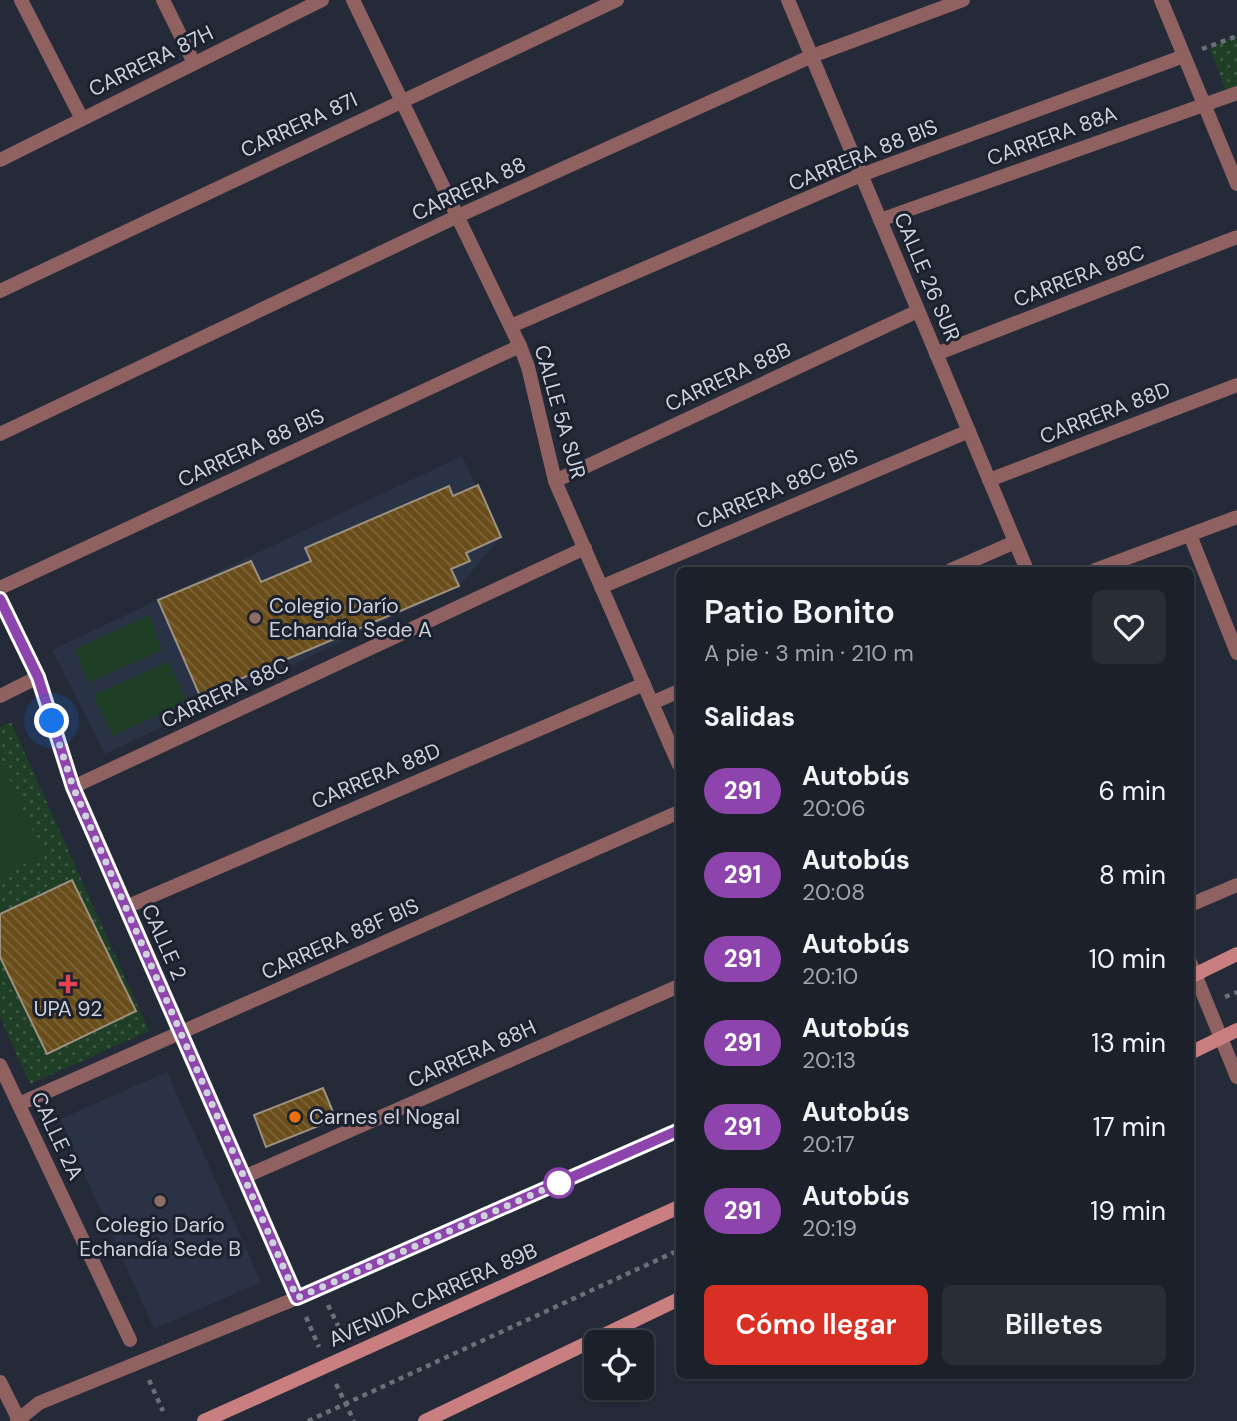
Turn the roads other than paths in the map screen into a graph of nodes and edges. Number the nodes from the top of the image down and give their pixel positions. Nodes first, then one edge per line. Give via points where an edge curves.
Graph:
1 (21, 0) edge
2 (163, 0) edge
3 (321, 0) edge
4 (353, 0) edge
5 (617, 0) edge
6 (788, 0) edge
7 (962, 0) edge
8 (1161, 0) edge
9 (812, 56) junction
10 (1184, 56) junction
11 (194, 63) junction
12 (1237, 93) edge
13 (401, 100) junction
14 (1205, 104) junction
15 (82, 119) junction
16 (0, 159) edge
17 (862, 176) junction
18 (1237, 184) edge
19 (457, 216) junction
20 (880, 220) junction
21 (1237, 237) edge
22 (0, 291) edge
23 (918, 311) junction
24 (510, 326) junction
25 (520, 346) junction
26 (936, 354) junction
27 (1237, 385) edge
28 (969, 431) junction
29 (0, 434) edge
30 (989, 480) junction
31 (555, 481) junction
32 (1237, 517) edge
33 (1190, 535) junction
34 (1015, 542) junction
35 (585, 548) junction
36 (958, 567) edge
37 (1026, 567) edge
38 (1104, 567) edge
39 (0, 587) edge
40 (601, 587) junction
41 (0, 599) edge
42 (1237, 653) edge
43 (38, 677) junction
44 (644, 684) junction
45 (676, 692) edge
46 (0, 696) edge
47 (652, 703) junction
48 (676, 758) edge
49 (73, 787) junction
50 (676, 813) edge
51 (1237, 885) edge
52 (1194, 903) edge
53 (126, 907) junction
54 (1237, 954) edge
55 (1194, 970) edge
56 (1194, 976) edge
57 (676, 987) edge
58 (1237, 1030) edge
59 (181, 1032) junction
60 (1221, 1038) junction
61 (1194, 1051) edge
62 (0, 1065) edge
63 (1237, 1077) edge
64 (19, 1104) junction
65 (676, 1131) edge
66 (244, 1177) junction
67 (676, 1208) edge
68 (297, 1298) junction
69 (676, 1300) edge
70 (130, 1340) dead end
71 (0, 1382) edge
72 (18, 1420) edge
73 (204, 1421) edge
74 (425, 1421) edge

1 - 15 street
2 - 11 street
3 - 11 street, CARRERA 87H
4 - 13 street, CALLE 5A SUR
5 - 13 street, CARRERA 87I
6 - 9 street, CALLE 26 SUR
7 - 9 street, CARRERA 88
8 - 10 street
9 - 17 street, CALLE 26 SUR
9 - 19 street, CARRERA 88
10 - 14 street
10 - 17 street, CARRERA 88 BIS
11 - 15 street, CARRERA 87H
12 - 14 street, CARRERA 88A
13 - 19 street, CALLE 5A SUR
13 - 22 street, CARRERA 87I
14 - 18 street
14 - 20 street, CARRERA 88A
15 - 16 street, CARRERA 87H
17 - 20 street, CALLE 26 SUR
17 - 24 street, CARRERA 88 BIS
19 - 24 street, CALLE 5A SUR
19 - 29 street, CARRERA 88
20 - 23 street, CALLE 26 SUR
21 - 26 street, CARRERA 88C
23 - 26 street, CALLE 26 SUR
23 - 31 street, CARRERA 88B
24 - 25 street, CALLE 5A SUR
25 - 31 street, CALLE 5A SUR
25 - 39 street, CARRERA 88 BIS
26 - 28 street, CALLE 26 SUR
27 - 30 street, CARRERA 88D
28 - 30 street, CALLE 26 SUR
28 - 40 street, CARRERA 88C BIS
30 - 34 street, CALLE 26 SUR
31 - 35 street, CALLE 5A SUR
32 - 33 street
33 - 38 street
33 - 42 street
34 - 36 street
34 - 37 street, CALLE 26 SUR
35 - 40 street, CALLE 5A SUR
35 - 49 street, CARRERA 88C
40 - 44 street, CALLE 5A SUR
41 - 43 street, CALLE 2
43 - 46 street
43 - 49 street, CALLE 2
44 - 47 street, CALLE 5A SUR
44 - 53 street, CARRERA 88D
45 - 47 street
47 - 48 street, CALLE 5A SUR
49 - 53 street, CALLE 2
50 - 59 street, CARRERA 88F BIS
51 - 52 street
53 - 59 street, CALLE 2
54 - 55 main road
56 - 60 street
57 - 66 street, CARRERA 88H
58 - 60 main road
59 - 64 street, CARRERA 88F BIS
59 - 66 street, CALLE 2
60 - 61 main road
60 - 63 street
62 - 64 street, CALLE 2A
64 - 70 street, CALLE 2A
65 - 68 street
66 - 68 street, CALLE 2
67 - 73 main road, AVENIDA CARRERA 89B
68 - 72 street via 39,1403
69 - 74 main road
71 - 72 street

